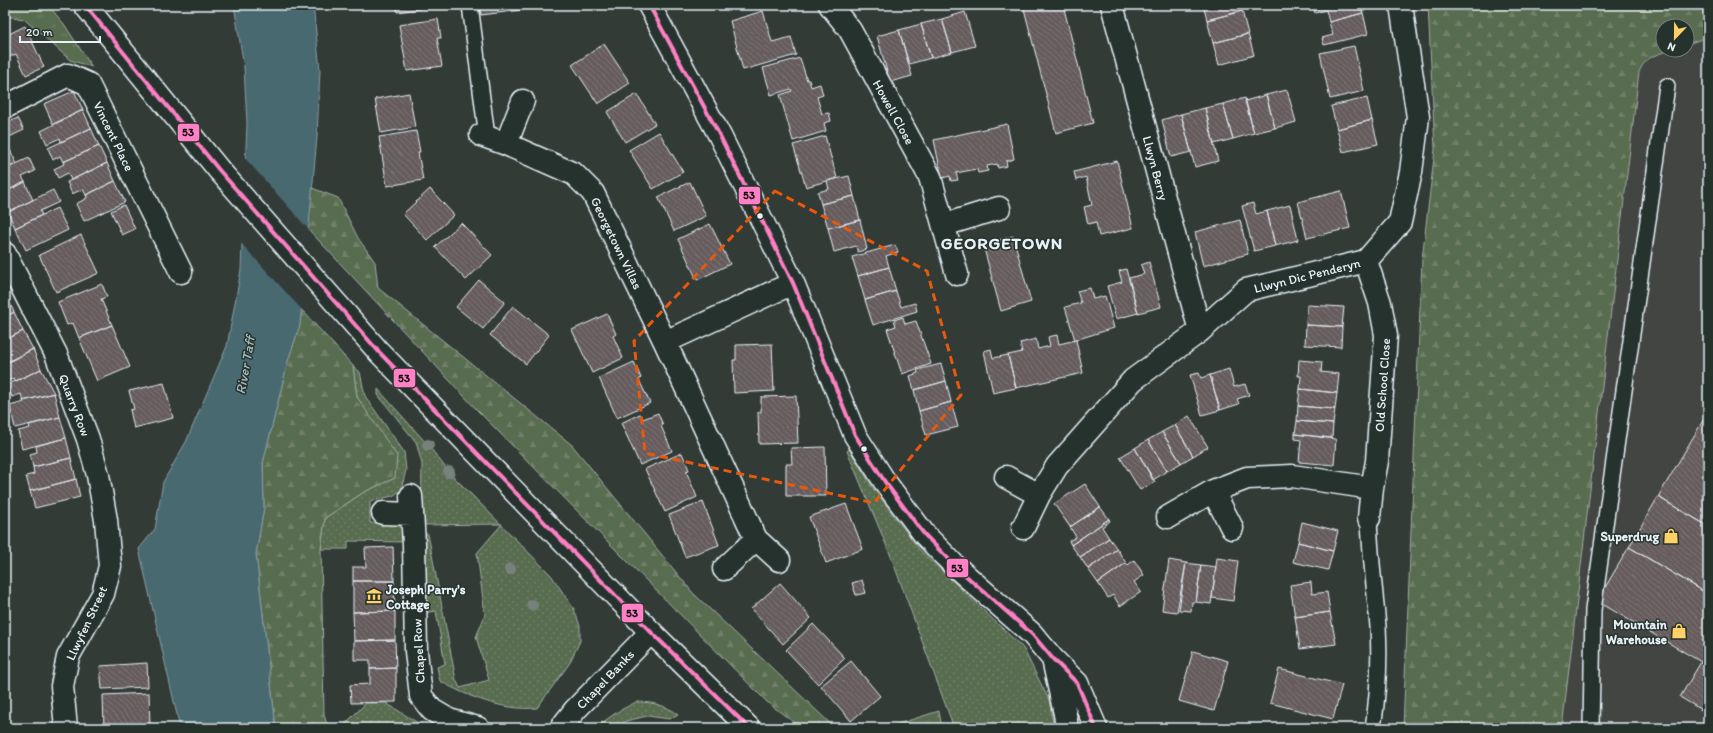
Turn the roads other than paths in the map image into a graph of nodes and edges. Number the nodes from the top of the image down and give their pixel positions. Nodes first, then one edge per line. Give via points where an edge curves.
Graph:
1 (85, 5) edge
2 (470, 5) edge
3 (649, 5) edge
4 (830, 5) edge
5 (1112, 5) edge
6 (1401, 5) edge
7 (1667, 86) dead end
8 (523, 101) dead end
9 (5, 108) edge
10 (491, 139) junction
11 (1000, 208) dead end
12 (944, 225) junction
13 (5, 254) edge
14 (1366, 261) junction
15 (181, 272) dead end
16 (957, 274) dead end
17 (793, 283) junction
18 (1200, 331) junction
19 (665, 342) junction
20 (1006, 477) dead end
21 (1372, 488) junction
22 (1213, 491) junction
23 (1039, 495) junction
24 (383, 513) dead end
25 (1168, 517) dead end
26 (1369, 518) joint
27 (1023, 528) dead end
28 (1232, 528) dead end
29 (756, 539) junction
30 (779, 560) dead end
31 (110, 566) joint
32 (724, 569) dead end
33 (651, 632) junction
34 (1053, 659) junction
35 (66, 728) edge
36 (478, 728) edge
37 (561, 728) edge
38 (749, 728) edge
39 (1066, 728) edge
40 (1096, 728) edge
41 (1373, 728) edge
42 (1591, 728) edge

1 - 33 street via 218,170 379,352
2 - 10 lane
3 - 17 street via 720,136
4 - 12 street, Howell Close via 850,30 930,177
5 - 18 street, Llwyn Berry
6 - 14 street, Llwyn Dic Penderyn via 1418,117 1411,172 1400,222
7 - 42 lane via 1593,610
8 - 10 street
9 - 15 street, Vincent Place via 68,75 88,84
10 - 19 street, Georgetown Villas via 574,174 593,193
11 - 12 street
12 - 16 street, Howell Close
13 - 31 street, Quarry Row via 56,354 88,438 106,520
14 - 18 street, Llwyn Dic Penderyn via 1246,290
14 - 21 street, Old School Close via 1380,303 1386,335 1378,462
17 - 19 street
17 - 34 street via 855,435 885,482 940,552 1032,634
18 - 23 street, Llwyn Dic Penderyn via 1133,380 1057,466
19 - 29 street, Georgetown Villas
20 - 23 street
21 - 22 street via 1292,476 1247,478
21 - 26 street, Old School Close
22 - 25 street
22 - 28 street
23 - 27 street, Llwyn Dic Penderyn
24 - 36 street, Chapel Row via 412,505 416,651 421,696 432,710 449,720
26 - 41 lane via 1378,628
29 - 30 street, Georgetown Villas
29 - 32 street
31 - 35 street, Llwyfen Street via 103,594 68,657 62,686
33 - 37 street, Chapel Banks via 575,710
33 - 38 street
34 - 39 street
34 - 40 street via 1077,683

